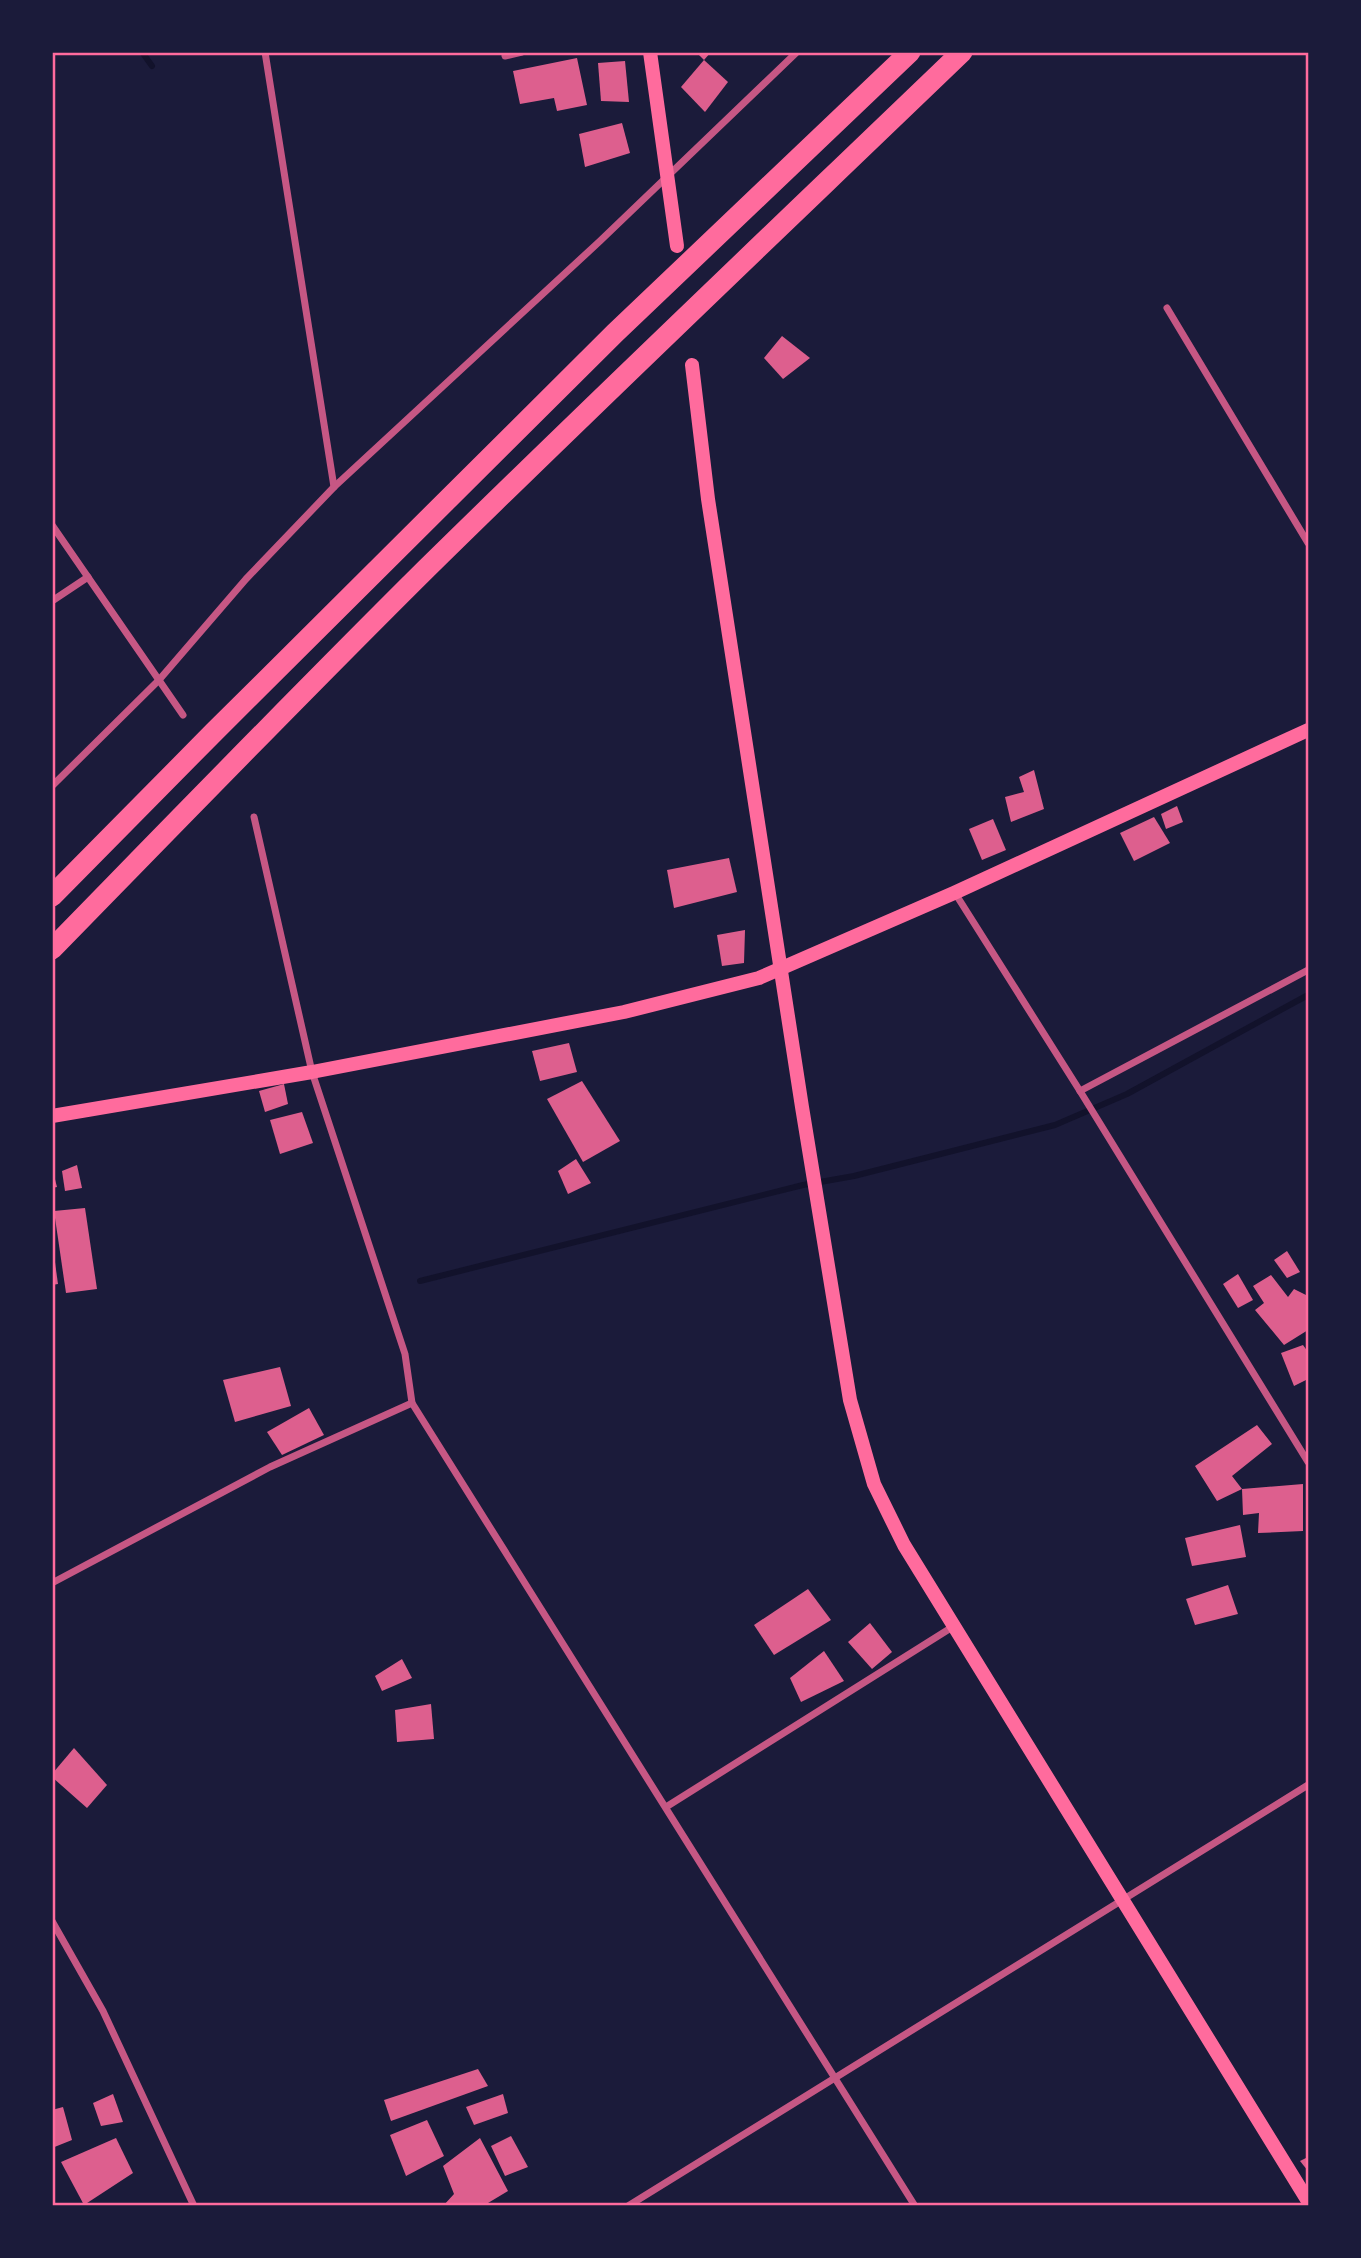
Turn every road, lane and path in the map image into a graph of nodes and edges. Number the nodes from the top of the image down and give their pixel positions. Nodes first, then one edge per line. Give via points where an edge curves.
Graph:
1 (265, 52) edge
2 (522, 52) edge
3 (650, 52) edge
4 (797, 52) edge
5 (910, 52) edge
6 (962, 52) edge
7 (505, 56) dead end
8 (668, 176) junction
9 (677, 246) dead end
10 (1167, 309) dead end
11 (692, 365) dead end
12 (334, 487) junction
13 (52, 525) edge
14 (1308, 542) edge
15 (88, 577) junction
16 (52, 601) edge
17 (159, 680) junction
18 (183, 715) dead end
19 (1308, 730) edge
20 (52, 786) edge
21 (254, 817) dead end
22 (954, 893) junction
23 (52, 896) edge
24 (52, 949) edge
25 (781, 968) junction
26 (1308, 970) edge
27 (312, 1072) junction
28 (1080, 1091) junction
29 (52, 1116) edge
30 (412, 1403) junction
31 (1308, 1462) edge
32 (52, 1583) edge
33 (954, 1626) junction
34 (1308, 1786) edge
35 (667, 1807) junction
36 (1124, 1900) junction
37 (52, 1921) edge
38 (836, 2079) junction
39 (1308, 2201) edge
40 (194, 2206) edge
41 (628, 2206) edge
42 (915, 2206) edge

1 - 12 street
2 - 7 street
3 - 8 main road
4 - 8 street
5 - 23 highway via 615,333
6 - 24 highway via 427,569
8 - 9 main road
8 - 12 street
10 - 14 street
11 - 25 main road via 708,499
12 - 17 street
13 - 15 street
15 - 16 street
15 - 17 street
17 - 18 street
17 - 20 street
19 - 22 main road
21 - 27 street
22 - 25 main road
22 - 28 street
25 - 27 main road via 759,978 624,1012
25 - 33 main road via 850,1401 874,1483 904,1545
26 - 28 street
27 - 29 main road
27 - 30 street via 405,1354
28 - 31 street
30 - 32 street via 270,1467
30 - 35 street
33 - 35 street
33 - 36 main road
34 - 36 street
35 - 38 street
36 - 38 street
36 - 39 main road
37 - 40 street via 103,2011
38 - 41 street
38 - 42 street

